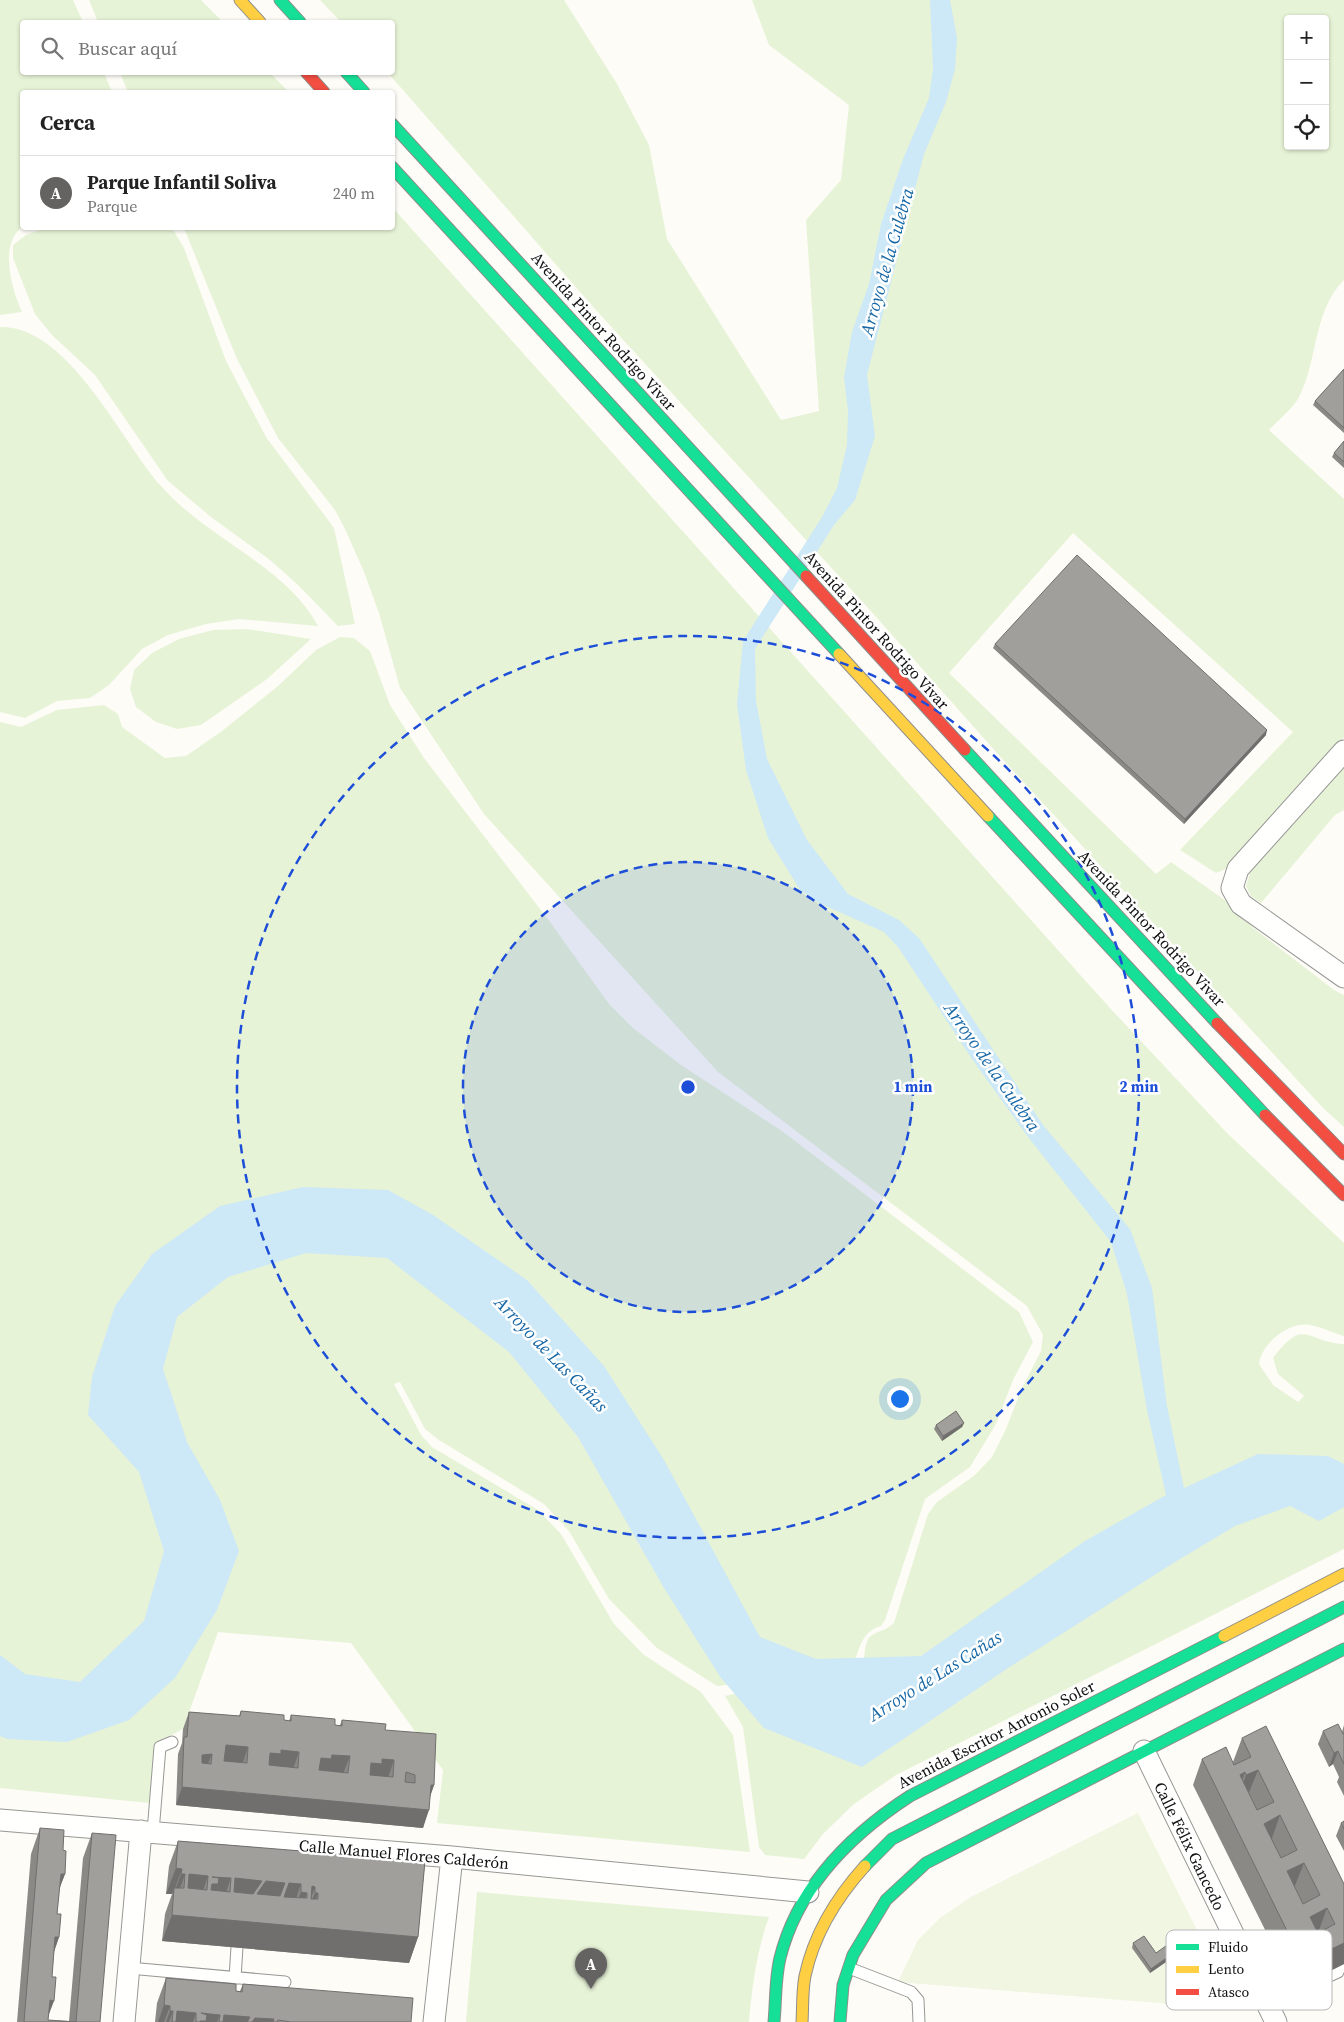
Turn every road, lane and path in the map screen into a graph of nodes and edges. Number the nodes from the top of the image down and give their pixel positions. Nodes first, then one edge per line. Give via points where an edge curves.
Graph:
1 (240, 0) edge
2 (280, 0) edge
3 (258, 20) edge
4 (298, 20) edge
5 (309, 75) edge
6 (349, 75) edge
7 (322, 90) edge
8 (362, 90) edge
9 (395, 127) edge
10 (395, 170) edge
11 (1344, 751) edge
12 (1344, 977) edge
13 (1344, 1154) edge
14 (1344, 1195) edge
15 (1344, 1574) edge
16 (1344, 1607) edge
17 (1344, 1648) edge
18 (172, 1742) dead end
19 (1144, 1751) junction
20 (0, 1820) edge
21 (147, 1831) junction
22 (452, 1857) junction
23 (808, 1892) junction
24 (1231, 1930) edge
25 (237, 1947) edge
26 (1340, 1966) edge
27 (129, 1968) junction
28 (849, 1968) junction
29 (1332, 1976) edge
30 (235, 1978) junction
31 (285, 1982) dead end
32 (124, 2022) edge
33 (434, 2022) edge
34 (774, 2022) edge
35 (802, 2022) edge
36 (840, 2022) edge
37 (919, 2022) edge

1 - 3 main road
2 - 4 main road
5 - 7 main road
6 - 8 main road
9 - 13 main road, Avenida Pintor Rodrigo Vivar via 966,751 1254,1062
10 - 14 main road via 1210,1058
11 - 12 street via 1238,869 1232,888 1241,904
15 - 23 main road, Avenida Escritor Antonio Soler via 910,1796 878,1816 848,1841
16 - 35 main road via 892,1839 846,1888 831,1911 805,1976
17 - 19 main road
18 - 21 lane via 160,1747
19 - 24 street, Calle Félix Gancedo
19 - 28 main road via 926,1863 886,1900
20 - 21 street, Calle Manuel Flores Calderón
21 - 22 street, Calle Manuel Flores Calderón
21 - 27 street
22 - 23 street, Calle Manuel Flores Calderón
22 - 33 street
23 - 34 main road, Avenida Escritor Antonio Soler via 788,1931 780,1960
25 - 30 lane
26 - 29 lane
27 - 30 lane
27 - 32 street
28 - 36 main road via 843,1985
28 - 37 lane via 910,1992 918,2000
30 - 31 lane

